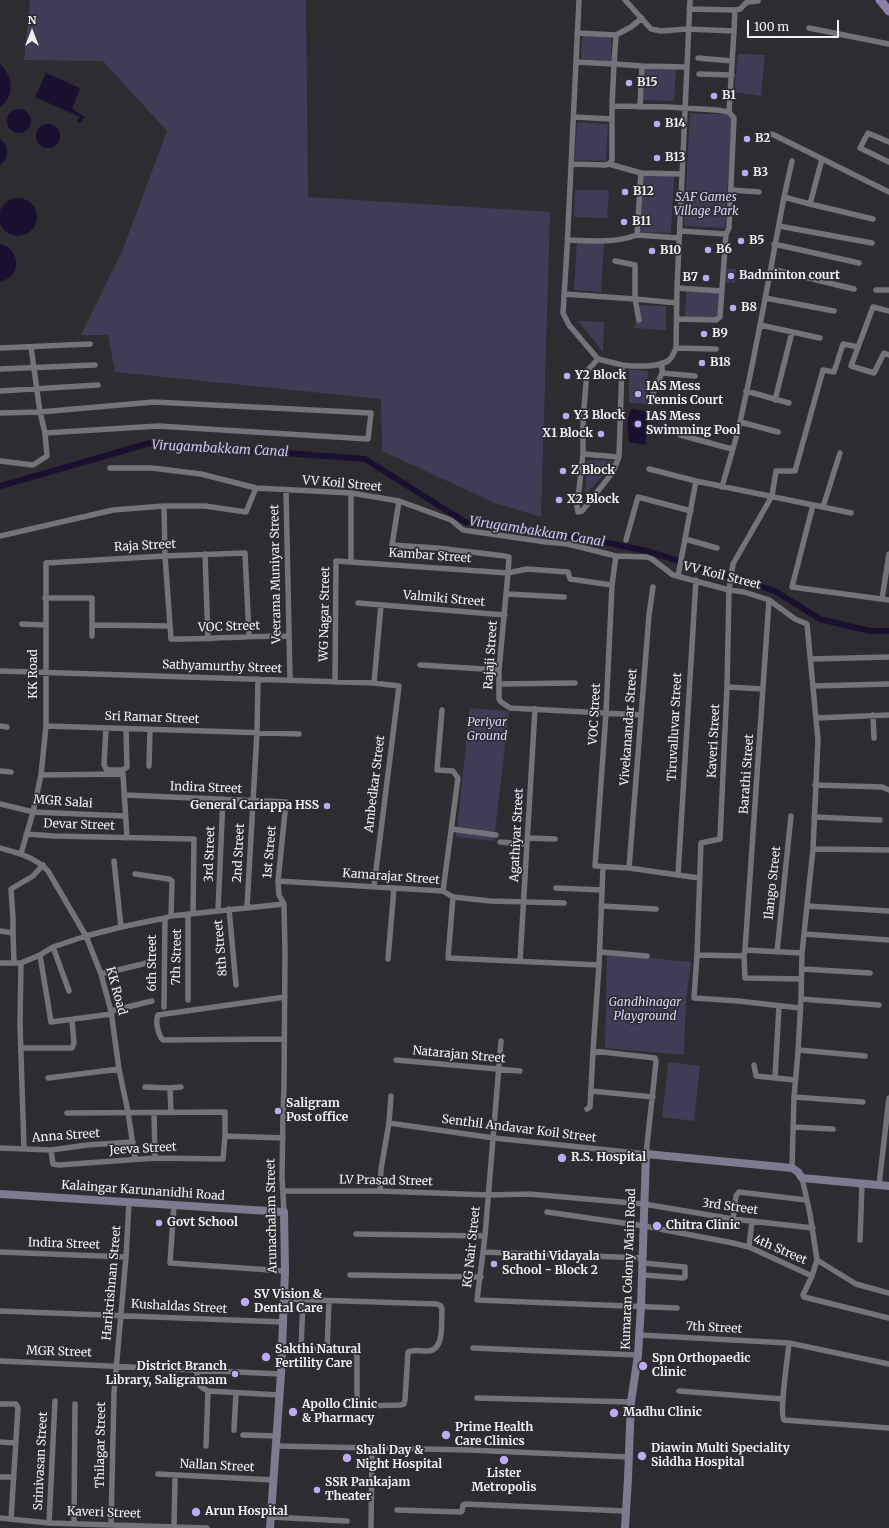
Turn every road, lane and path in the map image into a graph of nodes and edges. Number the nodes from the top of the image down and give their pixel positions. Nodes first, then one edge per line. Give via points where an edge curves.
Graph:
1 (579, 0) edge
2 (625, 0) edge
3 (690, 0) edge
4 (880, 0) edge
5 (758, 1) dead end
6 (689, 10) junction
7 (735, 10) junction
8 (889, 11) edge
9 (642, 18) junction
10 (809, 28) dead end
11 (687, 29) junction
12 (734, 31) junction
13 (577, 33) junction
14 (616, 35) junction
15 (889, 44) edge
16 (698, 58) dead end
17 (732, 61) junction
18 (576, 62) junction
19 (614, 64) junction
20 (642, 66) junction
21 (686, 67) junction
22 (699, 74) dead end
23 (732, 75) junction
24 (612, 106) junction
25 (640, 107) junction
26 (686, 108) junction
27 (730, 112) junction
28 (574, 117) junction
29 (612, 119) junction
30 (772, 134) dead end
31 (889, 142) edge
32 (822, 159) junction
33 (792, 161) dead end
34 (889, 162) edge
35 (571, 164) junction
36 (609, 164) junction
37 (641, 173) junction
38 (682, 174) junction
39 (731, 190) junction
40 (759, 192) dead end
41 (889, 192) edge
42 (784, 197) junction
43 (810, 204) junction
44 (873, 219) dead end
45 (779, 226) junction
46 (680, 231) junction
47 (726, 234) junction
48 (637, 235) junction
49 (680, 238) junction
50 (568, 240) junction
51 (872, 243) dead end
52 (774, 244) junction
53 (615, 261) dead end
54 (859, 262) dead end
55 (771, 269) junction
56 (677, 288) junction
57 (854, 289) dead end
58 (876, 290) dead end
59 (889, 290) edge
60 (722, 291) junction
61 (564, 294) junction
62 (765, 298) junction
63 (635, 299) junction
64 (677, 303) junction
65 (834, 311) dead end
66 (889, 311) edge
67 (677, 319) junction
68 (639, 320) dead end
69 (760, 325) junction
70 (792, 332) junction
71 (820, 338) dead end
72 (90, 344) dead end
73 (31, 347) junction
74 (858, 347) junction
75 (0, 348) edge
76 (676, 348) junction
77 (716, 349) dead end
78 (889, 355) edge
79 (598, 358) junction
80 (662, 363) junction
81 (94, 365) dead end
82 (622, 365) junction
83 (34, 368) junction
84 (0, 369) edge
85 (662, 373) junction
86 (695, 376) dead end
87 (98, 385) dead end
88 (36, 389) junction
89 (0, 391) edge
90 (746, 391) junction
91 (651, 398) dead end
92 (775, 400) junction
93 (789, 403) dead end
94 (40, 412) junction
95 (0, 413) edge
96 (740, 422) junction
97 (778, 432) dead end
98 (46, 433) junction
99 (680, 435) dead end
100 (732, 449) junction
101 (840, 453) dead end
102 (583, 454) junction
103 (619, 456) junction
104 (0, 461) edge
105 (110, 468) dead end
106 (649, 469) dead end
107 (696, 481) junction
108 (722, 487) junction
109 (256, 488) junction
110 (286, 491) junction
111 (351, 493) junction
112 (772, 496) junction
113 (399, 501) junction
114 (814, 505) junction
115 (164, 506) junction
116 (824, 507) junction
117 (691, 511) junction
118 (851, 513) dead end
119 (0, 536) edge
120 (685, 539) junction
121 (626, 540) dead end
122 (717, 548) dead end
123 (205, 554) junction
124 (889, 554) edge
125 (165, 556) junction
126 (616, 556) junction
127 (351, 561) junction
128 (46, 563) joint
129 (508, 573) junction
130 (678, 575) junction
131 (696, 580) junction
132 (612, 585) junction
133 (653, 587) dead end
134 (729, 590) junction
135 (507, 594) junction
136 (564, 597) dead end
137 (45, 598) junction
138 (882, 599) junction
139 (769, 600) junction
140 (889, 600) edge
141 (358, 603) dead end
142 (381, 605) junction
143 (505, 616) junction
144 (22, 624) dead end
145 (45, 625) junction
146 (92, 625) junction
147 (170, 626) junction
148 (92, 636) dead end
149 (248, 636) junction
150 (288, 636) junction
151 (208, 639) junction
152 (889, 656) edge
153 (810, 659) junction
154 (420, 665) dead end
155 (500, 670) junction
156 (0, 671) edge
157 (45, 673) junction
158 (258, 679) junction
159 (290, 680) junction
160 (335, 682) junction
161 (374, 683) junction
162 (575, 683) dead end
163 (499, 684) junction
164 (889, 684) edge
165 (399, 686) joint
166 (813, 686) junction
167 (727, 687) junction
168 (764, 689) junction
169 (535, 709) junction
170 (442, 710) dead end
171 (606, 713) junction
172 (641, 714) junction
173 (889, 714) edge
174 (873, 715) junction
175 (816, 718) junction
176 (0, 726) edge
177 (46, 726) junction
178 (7, 727) dead end
179 (106, 728) junction
180 (126, 729) junction
181 (150, 729) junction
182 (257, 732) junction
183 (299, 734) dead end
184 (874, 738) dead end
185 (149, 766) dead end
186 (0, 771) edge
187 (11, 772) dead end
188 (41, 774) junction
189 (815, 785) junction
190 (889, 790) edge
191 (124, 795) junction
192 (223, 799) junction
193 (253, 800) junction
194 (286, 802) joint
195 (0, 804) edge
196 (33, 812) junction
197 (125, 816) junction
198 (791, 816) dead end
199 (814, 817) junction
200 (880, 820) dead end
201 (452, 829) junction
202 (26, 834) junction
203 (496, 835) dead end
204 (129, 838) junction
205 (555, 839) dead end
206 (527, 841) junction
207 (500, 842) dead end
208 (0, 848) edge
209 (813, 849) junction
210 (889, 850) edge
211 (21, 854) junction
212 (114, 861) dead end
213 (43, 865) junction
214 (603, 867) junction
215 (629, 868) junction
216 (135, 874) dead end
217 (678, 875) junction
218 (699, 878) junction
219 (278, 881) junction
220 (374, 886) junction
221 (394, 888) junction
222 (556, 888) dead end
223 (602, 890) junction
224 (443, 891) junction
225 (453, 897) junction
226 (524, 901) junction
227 (564, 903) dead end
228 (284, 904) junction
229 (601, 906) junction
230 (807, 906) junction
231 (247, 907) junction
232 (229, 909) junction
233 (656, 909) dead end
234 (218, 910) junction
235 (889, 912) edge
236 (191, 914) junction
237 (171, 916) junction
238 (165, 918) junction
239 (122, 927) junction
240 (0, 931) edge
241 (13, 933) junction
242 (804, 934) junction
243 (86, 936) junction
244 (889, 940) edge
245 (53, 947) junction
246 (600, 952) junction
247 (776, 952) junction
248 (745, 953) junction
249 (802, 953) junction
250 (40, 955) junction
251 (697, 955) junction
252 (647, 956) dead end
253 (388, 959) dead end
254 (520, 961) junction
255 (151, 962) dead end
256 (0, 963) edge
257 (14, 963) junction
258 (21, 963) junction
259 (599, 966) junction
260 (802, 969) junction
261 (870, 973) dead end
262 (101, 974) junction
263 (801, 979) junction
264 (236, 985) dead end
265 (69, 991) dead end
266 (285, 997) junction
267 (801, 999) junction
268 (188, 1000) dead end
269 (152, 1001) dead end
270 (879, 1005) dead end
271 (779, 1006) junction
272 (164, 1007) dead end
273 (800, 1008) junction
274 (112, 1013) junction
275 (72, 1020) junction
276 (284, 1039) junction
277 (501, 1041) dead end
278 (21, 1048) junction
279 (798, 1050) junction
280 (593, 1051) junction
281 (865, 1056) dead end
282 (396, 1060) dead end
283 (754, 1065) dead end
284 (119, 1069) junction
285 (500, 1069) junction
286 (520, 1071) dead end
287 (48, 1078) dead end
288 (775, 1078) junction
289 (795, 1080) junction
290 (145, 1087) dead end
291 (181, 1087) dead end
292 (170, 1088) junction
293 (591, 1092) junction
294 (391, 1096) dead end
295 (794, 1097) junction
296 (653, 1098) junction
297 (889, 1098) edge
298 (863, 1102) dead end
299 (587, 1109) dead end
300 (128, 1112) junction
301 (67, 1113) dead end
302 (154, 1113) junction
303 (171, 1113) junction
304 (389, 1123) junction
305 (793, 1127) junction
306 (833, 1129) dead end
307 (225, 1136) junction
308 (283, 1138) junction
309 (494, 1138) junction
310 (133, 1142) junction
311 (0, 1148) edge
312 (24, 1149) junction
313 (52, 1150) junction
314 (646, 1154) junction
315 (155, 1158) junction
316 (135, 1159) junction
317 (792, 1168) junction
318 (802, 1178) junction
319 (862, 1184) junction
320 (879, 1185) junction
321 (889, 1186) edge
322 (283, 1191) junction
323 (380, 1191) junction
324 (0, 1194) edge
325 (488, 1195) junction
326 (806, 1200) junction
327 (129, 1202) junction
328 (644, 1204) junction
329 (174, 1206) junction
330 (284, 1212) junction
331 (547, 1212) dead end
332 (733, 1219) junction
333 (752, 1221) junction
334 (644, 1226) junction
335 (813, 1228) junction
336 (356, 1234) dead end
337 (485, 1236) junction
338 (860, 1240) dead end
339 (749, 1248) junction
340 (0, 1252) edge
341 (483, 1252) junction
342 (126, 1257) junction
343 (643, 1260) junction
344 (817, 1260) junction
345 (285, 1271) junction
346 (350, 1275) dead end
347 (643, 1275) junction
348 (812, 1276) junction
349 (481, 1277) junction
350 (889, 1293) edge
351 (284, 1299) junction
352 (303, 1300) junction
353 (329, 1301) junction
354 (642, 1306) junction
355 (677, 1308) dead end
356 (0, 1311) edge
357 (121, 1315) junction
358 (889, 1318) edge
359 (283, 1322) junction
360 (639, 1335) junction
361 (789, 1343) junction
362 (473, 1348) dead end
363 (282, 1349) junction
364 (301, 1350) junction
365 (327, 1350) junction
366 (638, 1355) junction
367 (0, 1361) edge
368 (889, 1364) edge
369 (116, 1366) junction
370 (197, 1371) junction
371 (281, 1374) junction
372 (208, 1391) junction
373 (679, 1391) dead end
374 (236, 1393) junction
375 (279, 1395) junction
376 (477, 1398) dead end
377 (783, 1399) junction
378 (55, 1401) dead end
379 (631, 1402) junction
380 (0, 1404) edge
381 (75, 1404) dead end
382 (889, 1428) edge
383 (234, 1430) dead end
384 (243, 1435) dead end
385 (278, 1436) junction
386 (0, 1442) edge
387 (16, 1443) junction
388 (206, 1446) dead end
389 (277, 1446) junction
390 (372, 1449) junction
391 (629, 1457) junction
392 (158, 1474) dead end
393 (0, 1476) edge
394 (14, 1477) junction
395 (175, 1480) dead end
396 (274, 1480) junction
397 (397, 1510) dead end
398 (625, 1512) junction
399 (271, 1517) junction
400 (0, 1518) edge
401 (11, 1519) junction
402 (347, 1521) dead end
403 (0, 1523) edge
404 (49, 1523) junction
405 (74, 1523) junction
406 (111, 1524) junction
407 (62, 1525) edge
408 (94, 1526) edge
409 (124, 1526) edge
410 (174, 1526) junction
411 (207, 1528) edge
412 (270, 1528) edge
413 (371, 1528) edge
414 (625, 1528) edge

1 - 13 street
2 - 9 street
3 - 6 street
4 - 8 main road
5 - 7 street via 748,2
6 - 7 street
6 - 11 street
7 - 12 street
9 - 11 street via 652,29
9 - 14 street
10 - 15 street
11 - 12 street
11 - 21 street
12 - 17 street
13 - 14 street
13 - 18 street
14 - 19 street
16 - 17 street
17 - 23 street
18 - 19 street
18 - 28 street
19 - 20 street
19 - 24 street
20 - 21 street
20 - 25 street
21 - 26 street
22 - 23 street
23 - 27 street
24 - 25 street
24 - 29 street
25 - 26 street
26 - 27 street
26 - 38 street
27 - 39 street via 734,118
28 - 29 street
28 - 35 street
29 - 36 street via 612,160
30 - 32 street
31 - 34 street via 868,133 860,148
32 - 41 street
32 - 43 street
33 - 42 street
35 - 36 street
35 - 50 street
36 - 37 street
37 - 38 street
37 - 48 street
38 - 46 street
39 - 40 street
39 - 47 street via 729,228
42 - 43 street
42 - 45 street
43 - 44 street
45 - 51 street
45 - 52 street
46 - 47 street
46 - 49 street
47 - 60 street
48 - 49 street
48 - 50 street via 607,241
49 - 56 street
50 - 61 street
52 - 54 street
52 - 55 street
53 - 63 street via 635,265
55 - 57 street
55 - 62 street
56 - 60 street
56 - 64 street
58 - 59 street
60 - 67 street via 718,319
61 - 63 street
61 - 79 street via 563,313
62 - 65 street
62 - 69 street
63 - 64 street
63 - 68 street
64 - 67 street
66 - 74 street via 873,307
67 - 76 street
69 - 70 street
69 - 90 street
70 - 71 street
70 - 92 street
72 - 73 street
73 - 75 street
73 - 83 street
74 - 78 street via 851,366 874,373 884,353
74 - 112 street via 843,344 834,372 823,370 795,471 776,471
76 - 77 street
76 - 80 street via 673,356
79 - 82 street
79 - 102 street via 587,372
80 - 82 street via 649,366
80 - 85 street
81 - 83 street
82 - 103 street
83 - 84 street
83 - 88 street
85 - 86 street
85 - 91 street
87 - 88 street
88 - 89 street
88 - 94 street
90 - 92 street
90 - 96 street
92 - 93 street
94 - 95 street
94 - 98 street
94 - 98 street via 154,402 371,413 368,439 158,426
96 - 97 street
96 - 100 street
98 - 104 street via 47,456 34,465
99 - 100 street
100 - 108 street
101 - 116 street
102 - 103 street
102 - 103 street via 578,512 582,511 613,472
105 - 109 street, VV Koil Street via 152,468 201,474
106 - 107 street
107 - 108 street
107 - 117 street
108 - 112 street
109 - 110 street, VV Koil Street
109 - 115 street via 246,512 205,506
110 - 111 street, VV Koil Street
110 - 150 street, Veerama Muniyar Street
111 - 113 street, VV Koil Street
111 - 127 street
112 - 114 street
112 - 134 street, Kaveri Street via 733,564
113 - 126 street, VV Koil Street via 451,520 463,530 575,545
113 - 129 street, Rajaji Street via 392,545 505,556 509,557
114 - 116 street
114 - 138 street via 792,587
115 - 119 street via 105,511
115 - 125 street
116 - 118 street
117 - 120 street
117 - 121 street via 638,497
120 - 122 street
120 - 130 street
123 - 125 street, Raja Street
123 - 149 street, Raja Street via 245,553
123 - 151 street
124 - 138 street
125 - 128 street, Raja Street
125 - 147 street
126 - 130 street, VV Koil Street via 647,557 664,570
126 - 132 street, VOC Street
127 - 129 street, Kambar Street
127 - 160 street, WG Nagar Street via 336,561
128 - 137 street, KK Road
129 - 132 street, Kambar Street via 527,569 568,572 570,579
129 - 135 street, Rajaji Street
130 - 131 street, VV Koil Street
131 - 134 street, VV Koil Street
131 - 217 street, Tiruvalluvar Street
132 - 171 street, VOC Street
133 - 172 street, Vivekanandar Street
134 - 139 street, VV Koil Street
134 - 167 street, Kaveri Street
135 - 136 street
135 - 143 street, Rajaji Street
137 - 145 street, KK Road
137 - 146 street via 92,598
138 - 140 street
139 - 153 street, VV Koil Street via 795,619 807,624
139 - 168 street, Barathi Street
141 - 142 street, Valmiki Street
142 - 143 street, Valmiki Street
142 - 161 street
143 - 155 street, Rajaji Street
144 - 145 street
145 - 157 street, KK Road
146 - 147 street
146 - 148 street
147 - 151 street, VOC Street via 171,639
149 - 150 street, VOC Street
149 - 151 street, VOC Street
150 - 159 street, Veerama Muniyar Street
152 - 153 street
153 - 166 street
154 - 155 street
155 - 163 street, Rajaji Street
156 - 157 street, Sathyamurthy Street
157 - 158 street, Sathyamurthy Street
157 - 177 street, KK Road
158 - 159 street, Sathyamurthy Street
158 - 182 street, 2nd Street
159 - 160 street, Sathyamurthy Street
160 - 161 street, Sathyamurthy Street
161 - 165 street, Sathyamurthy Street
162 - 163 street
163 - 169 street, Rajaji Street via 501,702 510,708
164 - 166 street
165 - 220 street, Ambedkar Street
166 - 175 street
167 - 168 street
167 - 218 street, Kaveri Street via 720,839 701,843
168 - 248 street, Barathi Street
169 - 171 street
169 - 206 street, Agathiyar Street
170 - 201 street via 437,770 453,771 458,778
171 - 172 street
171 - 214 street, VOC Street via 596,866
172 - 215 street, Vivekanandar Street
173 - 174 street
174 - 175 street
174 - 184 street
175 - 189 street via 818,740
176 - 178 street
177 - 179 street, Sri Ramar Street
177 - 188 street, KK Road
179 - 180 street, Sri Ramar Street
179 - 180 street via 104,765 107,770 127,768
180 - 181 street, Sri Ramar Street
181 - 182 street, Sri Ramar Street
181 - 185 street
182 - 183 street, Sri Ramar Street
182 - 193 street, 2nd Street
186 - 187 street
188 - 191 street via 123,774
188 - 196 street, KK Road
189 - 190 street via 882,787
189 - 199 street
191 - 192 street, Indira Street
191 - 197 street
192 - 193 street, Indira Street
192 - 234 street, 3rd Street
193 - 194 street, Indira Street
193 - 231 street, 2nd Street
194 - 219 street, 1st Street
195 - 196 street, MGR Salai
196 - 197 street, MGR Salai
196 - 202 street, KK Road
197 - 204 street
198 - 247 street, Ilango Street
199 - 200 street
199 - 209 street
201 - 203 street
201 - 224 street
202 - 204 street, Devar Street
202 - 211 street, KK Road
204 - 236 street via 194,839
205 - 206 street
206 - 207 street
206 - 226 street, Agathiyar Street
208 - 211 street, KK Road
209 - 210 street
209 - 230 street
211 - 213 street, KK Road
212 - 239 street
213 - 241 street via 33,876 11,889
213 - 243 street, KK Road
214 - 215 street
214 - 223 street
215 - 217 street
216 - 237 street via 172,881
217 - 218 street
218 - 251 street
219 - 220 street, Kamarajar Street
219 - 228 street, 1st Street via 279,896
220 - 221 street, Kamarajar Street
221 - 224 street, Kamarajar Street
221 - 253 street
222 - 223 street
223 - 229 street
224 - 225 street, Kamarajar Street
225 - 226 street, Kamarajar Street
225 - 254 street via 448,958
226 - 227 street, Kamarajar Street
226 - 254 street, Agathiyar Street
228 - 231 street
228 - 266 street, Arunachalam Street
229 - 233 street
229 - 246 street
230 - 235 street
230 - 242 street
231 - 232 street
232 - 234 street
232 - 264 street, 8th Street
234 - 236 street
236 - 237 street
236 - 268 street, 7th Street
237 - 238 street
238 - 239 street
238 - 272 street, 6th Street
239 - 243 street
240 - 241 street
241 - 257 street
242 - 244 street
242 - 249 street
243 - 245 street
243 - 262 street, KK Road
245 - 250 street
245 - 265 street
246 - 252 street
246 - 259 street
247 - 248 street
247 - 249 street
248 - 251 street
248 - 263 street, Barathi Street via 745,978
249 - 260 street
250 - 258 street
250 - 275 street via 52,1022
251 - 271 street via 694,998
254 - 259 street
255 - 262 street
256 - 257 street
257 - 258 street
258 - 278 street
259 - 280 street
260 - 261 street
260 - 263 street
262 - 274 street, KK Road
263 - 267 street
266 - 276 street, Arunachalam Street
266 - 276 street via 158,1015 156,1018 163,1040
267 - 270 street
267 - 273 street
269 - 274 street
271 - 273 street
271 - 288 street
273 - 279 street
274 - 275 street
274 - 284 street, KK Road
275 - 278 street via 72,1048
276 - 308 street, Arunachalam Street
277 - 285 street, KG Nair Street
278 - 312 street
279 - 281 street
279 - 289 street
280 - 293 street
280 - 296 street via 655,1058
282 - 285 street, Natarajan Street
283 - 288 street via 756,1076
284 - 287 street
284 - 300 street, KK Road
285 - 286 street, Natarajan Street
285 - 309 street, KG Nair Street
288 - 289 street
289 - 295 street
290 - 292 street
291 - 292 street
292 - 303 street
293 - 296 street
293 - 299 street via 590,1107
294 - 304 street
295 - 298 street
295 - 305 street
296 - 314 street
297 - 320 street
300 - 301 street
300 - 302 street
300 - 310 street, KK Road
302 - 303 street
302 - 315 street
303 - 307 street via 225,1112
304 - 309 street, Senthil Andavar Koil Street
304 - 323 street
305 - 306 street
305 - 317 street
307 - 308 street
307 - 315 street, Jeeva Street via 223,1159
308 - 322 street, Arunachalam Street
309 - 314 street, Senthil Andavar Koil Street
309 - 325 street, KG Nair Street
310 - 313 street, Anna Street
310 - 316 street, KK Road
311 - 312 street, Anna Street
312 - 313 street, Anna Street
313 - 316 street, Jeeva Street via 54,1164 59,1165
314 - 317 street
314 - 328 street, Kumaran Colony Main Road
315 - 316 street, Jeeva Street
317 - 318 street
318 - 319 street
318 - 326 street
319 - 320 street
319 - 338 street
320 - 321 street
322 - 323 street, LV Prasad Street
322 - 330 street, Arunachalam Street
323 - 325 street, LV Prasad Street
324 - 327 street, Kalaingar Karunanidhi Road
325 - 328 street, LV Prasad Street via 529,1194
325 - 337 street, KG Nair Street
326 - 332 street via 739,1192 736,1196
326 - 335 street
327 - 329 street, Kalaingar Karunanidhi Road
327 - 342 street, Harikrishnan Street
328 - 332 street, 3rd Street
328 - 334 street, Kumaran Colony Main Road
329 - 330 street, Kalaingar Karunanidhi Road
329 - 345 street via 170,1263
330 - 345 street, Arunachalam Street
331 - 334 street, 4th Street
332 - 333 street, 3rd Street
333 - 335 street, 3rd Street
333 - 339 street
334 - 339 street, 4th Street
334 - 343 street, Kumaran Colony Main Road
335 - 344 street
336 - 337 street
337 - 341 street, KG Nair Street
339 - 348 street, 4th Street
340 - 342 street, Indira Street
341 - 343 street
341 - 349 street, KG Nair Street
342 - 357 street, Harikrishnan Street
343 - 347 street, Kumaran Colony Main Road
343 - 347 street via 686,1269 683,1278
344 - 348 street
344 - 350 street via 856,1284
345 - 351 street, Arunachalam Street
346 - 349 street
347 - 354 street, Kumaran Colony Main Road
348 - 358 street via 804,1297
349 - 354 street, KG Nair Street via 477,1300
351 - 352 street
351 - 359 street, Arunachalam Street
352 - 353 street
352 - 364 street
353 - 365 street
353 - 365 street via 437,1304 442,1310 438,1346 430,1351 408,1352 404,1404 360,1405 357,1402 356,1353 353,1350
354 - 355 street
354 - 360 street, Kumaran Colony Main Road
356 - 357 street, Kushaldas Street
357 - 359 street, Kushaldas Street
357 - 369 street, Harikrishnan Street
359 - 363 street, Arunachalam Street
360 - 361 street, 7th Street
360 - 366 street, Kumaran Colony Main Road
361 - 368 street, 7th Street
361 - 377 street
362 - 366 street
363 - 364 street
363 - 371 street, Arunachalam Street
364 - 365 street
366 - 379 street, Kumaran Colony Main Road
367 - 369 street, MGR Street
369 - 370 street, MGR Street
369 - 406 street, Thilagar Street
370 - 371 street, MGR Street
370 - 372 street via 199,1386
371 - 375 street, Arunachalam Street
372 - 374 street
372 - 388 street
373 - 377 street
374 - 375 street
374 - 383 street
375 - 385 street, Arunachalam Street
376 - 379 street
377 - 382 street via 782,1418 786,1421
378 - 404 street, Srinivasan Street
379 - 391 street, Kumaran Colony Main Road
380 - 387 street via 17,1405
381 - 405 street
384 - 385 street
385 - 389 street, Arunachalam Street
386 - 387 street
387 - 394 street
389 - 390 street
389 - 396 street, Arunachalam Street
390 - 391 street via 469,1450
390 - 413 street
391 - 398 street, Kumaran Colony Main Road
392 - 396 street, Nallan Street
393 - 394 street
394 - 401 street
395 - 410 street
396 - 399 street, Arunachalam Street
397 - 398 street via 461,1512 465,1504
398 - 414 street, Kumaran Colony Main Road
399 - 402 street
399 - 412 street, Arunachalam Street
400 - 401 street, Kaveri Street
400 - 403 street
401 - 404 street, Kaveri Street
404 - 407 street, Kaveri Street
405 - 407 street, Kaveri Street
405 - 408 street, Kaveri Street
406 - 408 street, Kaveri Street
406 - 409 street, Kaveri Street
409 - 410 street, Kaveri Street
410 - 411 street, Kaveri Street

